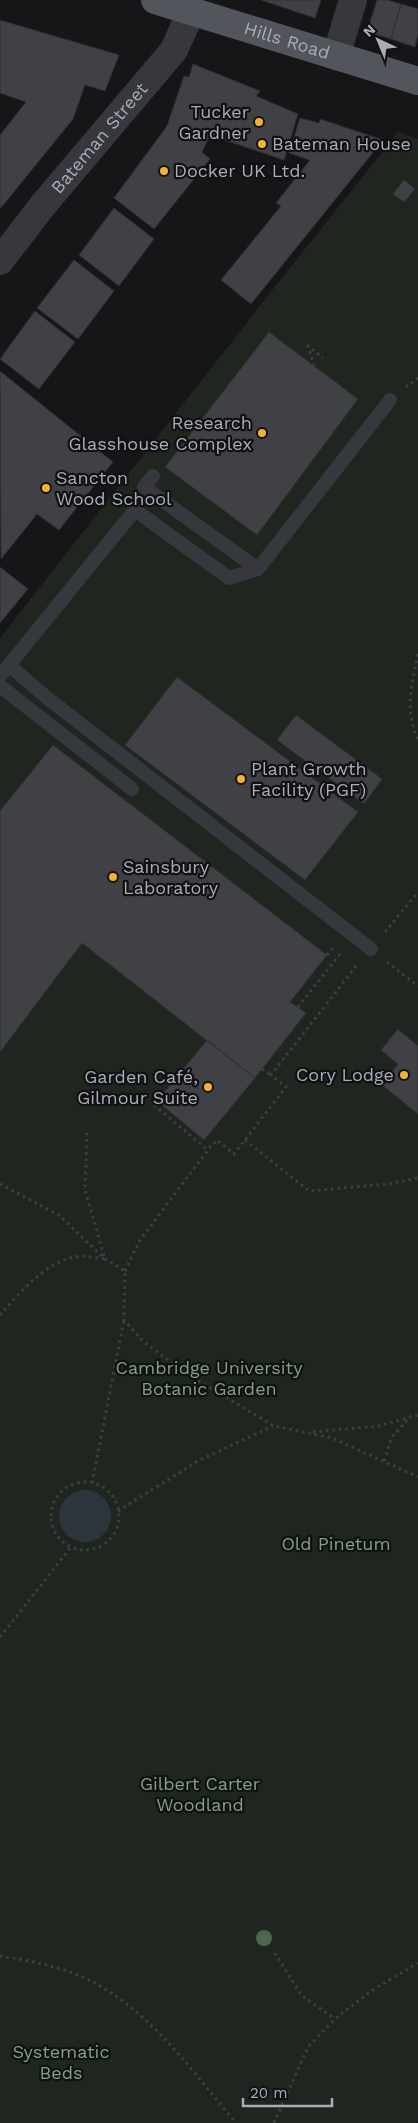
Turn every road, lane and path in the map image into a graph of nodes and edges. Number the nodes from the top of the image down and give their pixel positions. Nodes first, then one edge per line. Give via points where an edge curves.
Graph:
1 (155, 0) edge
2 (353, 0) edge
3 (192, 12) junction
4 (336, 56) junction
5 (418, 81) edge
6 (0, 261) edge
7 (323, 358) dead end
8 (314, 366) dead end
9 (390, 400) dead end
10 (153, 476) dead end
11 (258, 569) junction
12 (418, 654) edge
13 (4, 670) edge
14 (0, 686) edge
15 (418, 740) edge
16 (132, 789) dead end
17 (354, 936) junction
18 (371, 949) joint
19 (418, 986) edge
20 (298, 1007) dead end
21 (297, 1040) dead end
22 (262, 1068) dead end
23 (271, 1075) junction
24 (162, 1095) dead end
25 (154, 1105) dead end
26 (189, 1118) dead end
27 (87, 1132) dead end
28 (245, 1140) junction
29 (208, 1150) junction
30 (418, 1178) edge
31 (0, 1184) edge
32 (105, 1259) junction
33 (125, 1271) junction
34 (0, 1315) edge
35 (124, 1320) junction
36 (418, 1415) edge
37 (409, 1418) junction
38 (274, 1426) junction
39 (309, 1433) junction
40 (384, 1461) junction
41 (418, 1477) edge
42 (92, 1483) junction
43 (118, 1510) junction
44 (71, 1547) junction
45 (0, 1637) edge
46 (275, 1953) dead end
47 (0, 1956) edge
48 (418, 1963) edge
49 (335, 2019) junction
50 (236, 2123) edge
51 (274, 2123) edge

1 - 3 main road, Hills Road
2 - 4 street
3 - 4 main road, Hills Road
3 - 6 street, Bateman Street via 174,50
4 - 5 main road, Hills Road
7 - 8 path via 308,346
9 - 11 lane
10 - 11 lane via 144,487
11 - 13 lane via 229,578 135,510
12 - 15 path via 409,697 412,728
13 - 17 lane via 46,697
14 - 16 lane
17 - 18 lane
17 - 20 path
18 - 19 path
21 - 23 path
22 - 23 path
23 - 28 path via 286,1087
24 - 26 path
25 - 29 path
27 - 32 path via 85,1190
28 - 29 path via 234,1154 217,1140
28 - 30 path via 309,1191
29 - 33 path via 140,1240
31 - 32 path via 59,1215
32 - 33 path
32 - 34 path via 74,1257 50,1267
33 - 35 path
35 - 38 path via 144,1342 190,1376
35 - 42 path
36 - 37 path
37 - 39 path via 378,1426
37 - 40 path via 392,1436
38 - 39 path
38 - 43 path via 198,1460
39 - 40 path via 332,1438
40 - 41 path
42 - 43 path via 110,1493
42 - 44 path via 82,1482 66,1488 55,1500 51,1522 61,1541
43 - 44 path via 115,1531 109,1540 91,1550
44 - 45 path
46 - 49 path via 300,1995
47 - 50 path via 38,1962 71,1973 112,1994 159,2032
48 - 49 path via 371,1991
49 - 51 path via 308,2046

